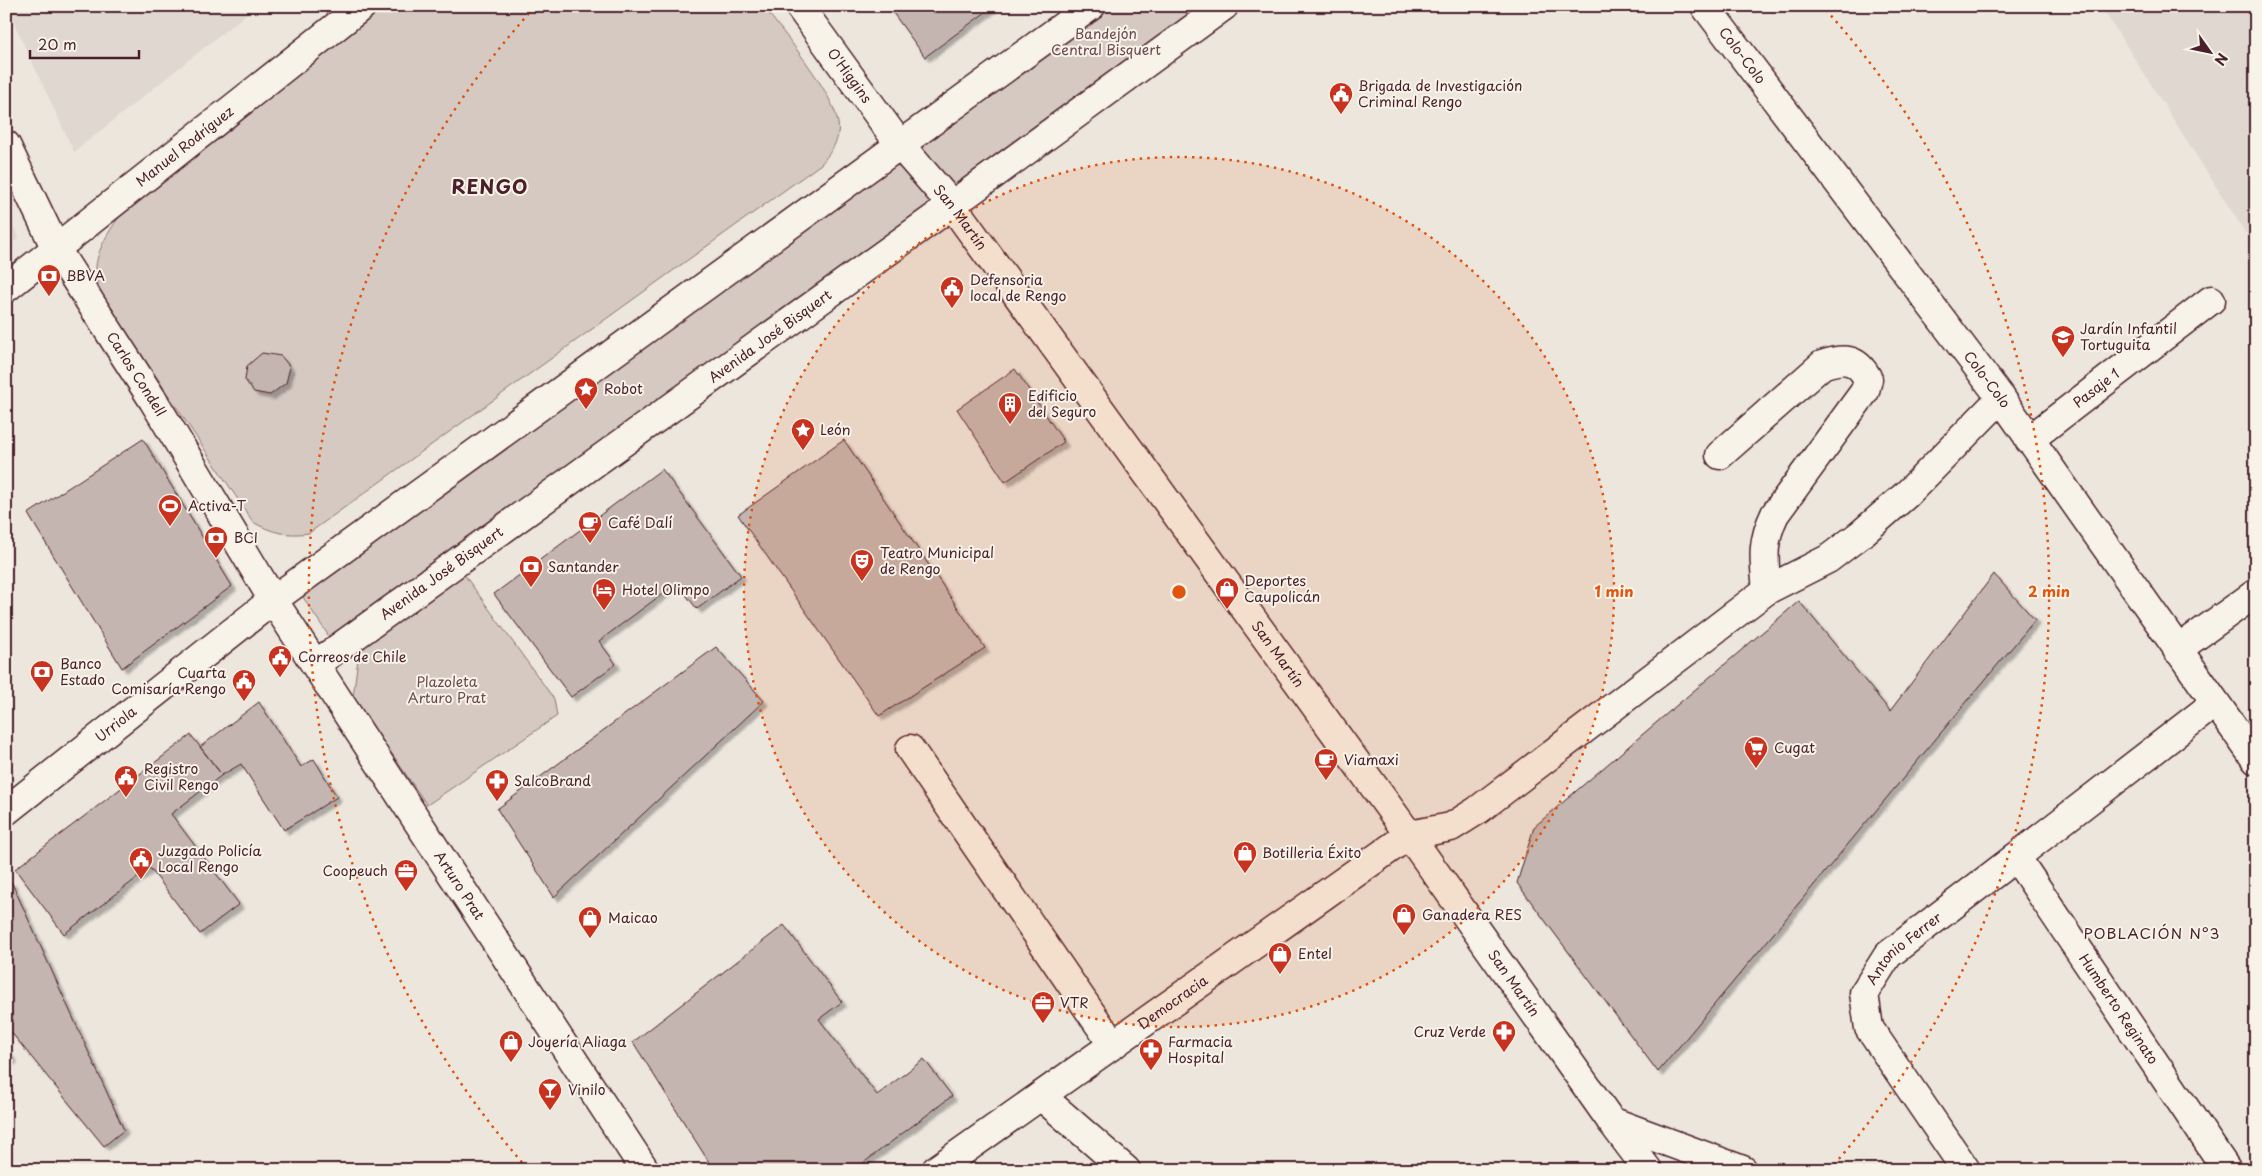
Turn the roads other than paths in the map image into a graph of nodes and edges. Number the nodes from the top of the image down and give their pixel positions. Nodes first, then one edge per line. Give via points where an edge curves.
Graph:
1 (362, 6) edge
2 (799, 6) edge
3 (1091, 6) edge
4 (1224, 6) edge
5 (1705, 6) edge
6 (6, 145) edge
7 (900, 145) junction
8 (952, 205) junction
9 (56, 249) junction
10 (6, 288) edge
11 (2211, 300) dead end
12 (2000, 398) junction
13 (2029, 440) junction
14 (1720, 455) dead end
15 (1767, 590) junction
16 (2256, 593) edge
17 (273, 600) junction
18 (2177, 650) junction
19 (316, 664) junction
20 (2215, 703) junction
21 (910, 749) dead end
22 (2256, 760) edge
23 (6, 811) edge
24 (1409, 835) junction
25 (2016, 857) junction
26 (1113, 1045) junction
27 (1041, 1096) junction
28 (1611, 1121) junction
29 (645, 1170) edge
30 (936, 1170) edge
31 (1126, 1170) edge
32 (1648, 1170) edge
33 (1743, 1170) edge
34 (1966, 1170) edge
35 (2227, 1170) edge

1 - 9 main road, Manuel Rodríguez
2 - 7 main road, O'Higgins
3 - 7 main road
4 - 8 main road, Avenida José Bisquert
5 - 12 main road, Colo-Colo
6 - 9 main road, Carlos Condell
7 - 8 main road, San Martín
7 - 17 main road
8 - 19 main road, Avenida José Bisquert
8 - 24 main road, San Martín
9 - 10 main road, Manuel Rodríguez
9 - 17 main road, Carlos Condell via 153,400
11 - 13 main road, Pasaje 1
12 - 13 main road, Colo-Colo
12 - 15 main road via 1907,494 1862,534 1828,559
13 - 18 main road, Colo-Colo
14 - 15 main road via 1822,365 1836,360 1850,361 1862,368 1868,380 1865,391 1775,514 1767,532 1764,553
15 - 24 main road via 1478,810 1452,827
16 - 18 main road
17 - 19 main road, Arturo Prat
17 - 23 main road, Urriola
18 - 20 main road, Colo-Colo
19 - 29 main road, Arturo Prat
20 - 22 main road, Colo-Colo
20 - 25 main road
21 - 26 main road
24 - 26 main road, Democracia
24 - 28 main road, San Martín
25 - 34 main road, Antonio Ferrer via 1888,956 1864,993 1869,1028
25 - 35 main road, Humberto Reginato
26 - 27 main road, Democracia
27 - 30 main road, Democracia
27 - 31 main road
28 - 32 main road, San Martín
28 - 33 main road

